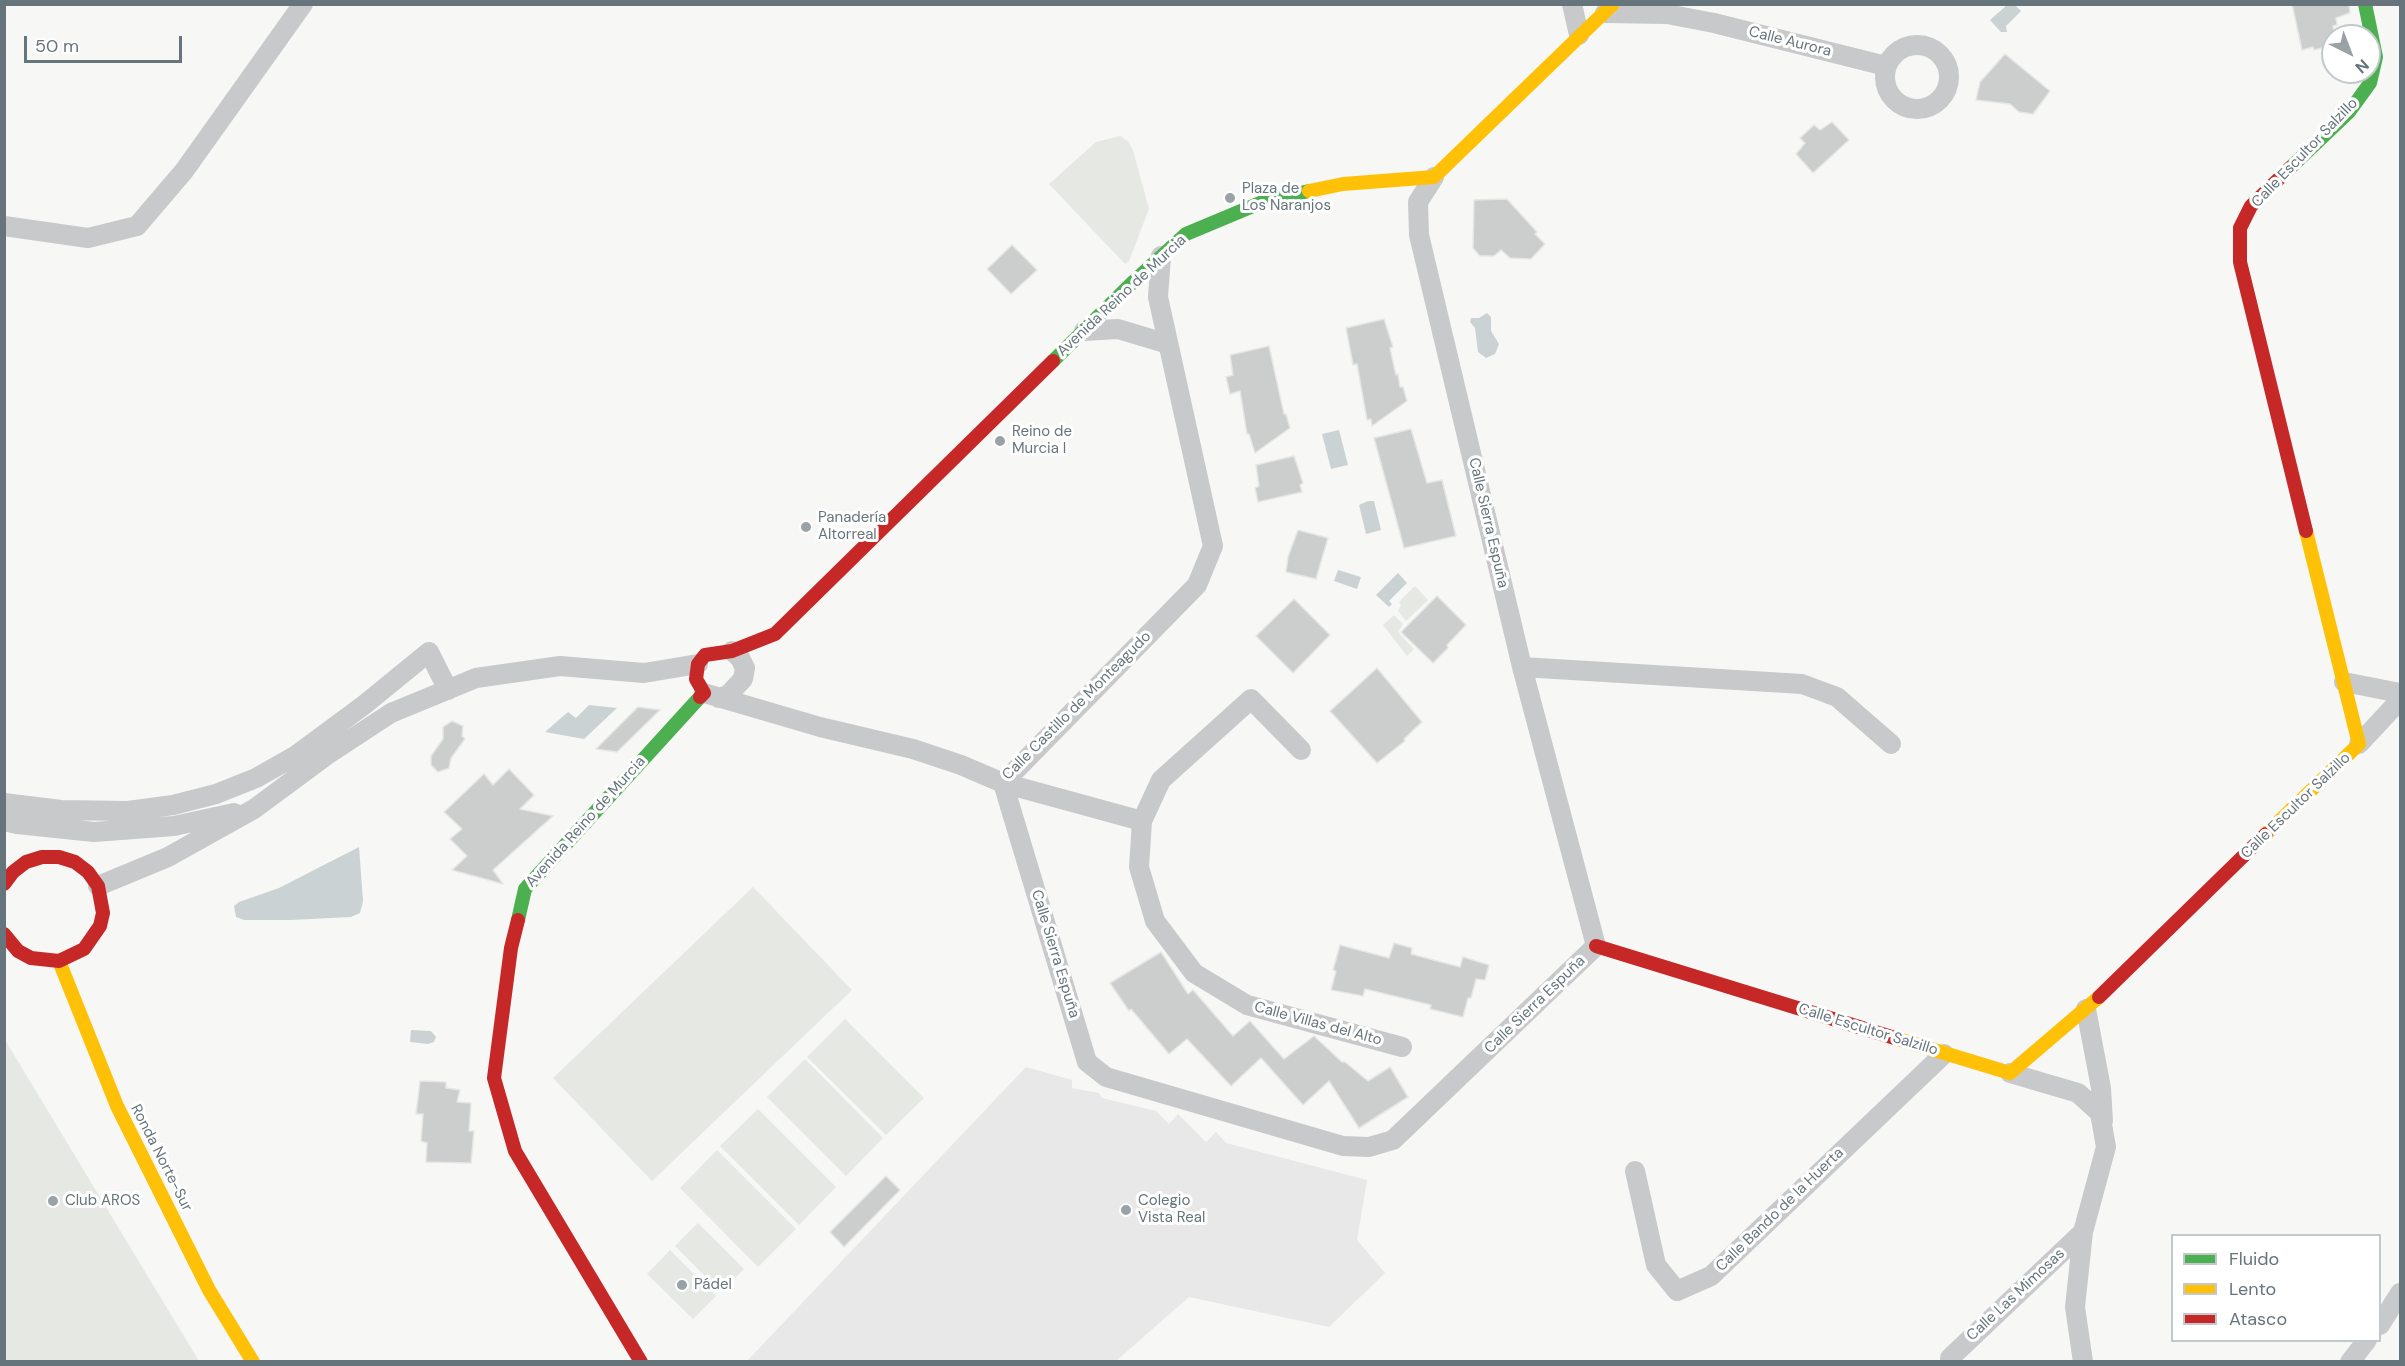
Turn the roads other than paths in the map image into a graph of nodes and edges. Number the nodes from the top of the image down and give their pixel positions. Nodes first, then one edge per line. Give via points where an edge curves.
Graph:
1 (303, 4) edge
2 (1572, 4) edge
3 (2365, 4) edge
4 (1609, 9) edge
5 (1690, 12) edge
6 (1579, 35) junction
7 (1886, 66) dead end
8 (1434, 177) junction
9 (4, 226) edge
10 (1161, 256) junction
11 (1084, 331) junction
12 (1168, 344) junction
13 (775, 634) junction
14 (732, 651) junction
15 (698, 664) junction
16 (1522, 667) junction
17 (745, 668) junction
18 (2344, 681) junction
19 (448, 690) junction
20 (2400, 693) edge
21 (711, 696) junction
22 (2400, 700) edge
23 (1891, 744) dead end
24 (2359, 744) junction
25 (1301, 750) dead end
26 (1003, 783) junction
27 (4, 803) edge
28 (254, 809) junction
29 (4, 821) edge
30 (1142, 821) junction
31 (4, 884) edge
32 (98, 886) junction
33 (4, 934) edge
34 (1596, 946) junction
35 (60, 961) junction
36 (2086, 1010) junction
37 (1402, 1047) dead end
38 (1944, 1054) junction
39 (2010, 1073) junction
40 (2103, 1127) junction
41 (1635, 1171) dead end
42 (2083, 1232) junction
43 (2400, 1293) edge
44 (2381, 1321) edge
45 (2366, 1342) edge
46 (1950, 1358) dead end
47 (253, 1362) edge
48 (641, 1362) edge
49 (2083, 1362) edge
50 (2350, 1362) edge

1 - 9 street via 184,171 138,226 88,238
2 - 6 street
3 - 18 street, Calle Escultor Salzillo via 2376,57 2370,83 2349,112 2251,206 2240,228 2240,262
4 - 5 street, Calle Aurora
4 - 6 street
5 - 7 street, Calle Aurora
6 - 8 street
8 - 10 street, Avenida Reino de Murcia via 1343,184 1265,201 1186,234
8 - 16 street, Calle Sierra Espuña via 1418,202 1419,235
10 - 11 street, Avenida Reino de Murcia
10 - 12 street, Calle Castillo de Monteagudo via 1158,297
11 - 12 street via 1118,329
11 - 13 street, Avenida Reino de Murcia
12 - 26 street, Calle Castillo de Monteagudo via 1214,546 1197,585
13 - 14 street, Avenida Reino de Murcia
13 - 17 street, Avenida Reino de Murcia
14 - 15 street, Avenida Reino de Murcia via 705,655
14 - 17 street
15 - 19 street via 644,673 560,666 476,678
15 - 21 street via 696,679
16 - 23 street via 1802,684 1837,697
16 - 34 street, Calle Sierra Espuña
17 - 21 street, Avenida Reino de Murcia via 743,679 728,694
18 - 20 street
18 - 24 street, Calle Escultor Salzillo
19 - 27 street via 429,652 294,756 256,778 216,794 128,811 61,810
19 - 28 street via 392,713
21 - 26 street, Calle Castillo de Monteagudo via 913,749
21 - 48 street, Avenida Reino de Murcia via 525,889 511,948 494,1078 515,1151
22 - 24 street
24 - 36 street, Calle Escultor Salzillo
25 - 30 street via 1251,699 1161,780
26 - 30 street
26 - 34 street, Calle Sierra Espuña via 1087,1062 1106,1077 1342,1146 1369,1147 1393,1140
28 - 29 street via 174,826 94,832
28 - 32 street via 168,857
30 - 37 street, Calle Villas del Alto via 1139,867 1155,921 1194,973 1247,1005
31 - 32 street via 26,862 59,857 75,862
32 - 35 street via 103,913 97,932 84,949
33 - 35 street via 18,951 31,958
34 - 38 street, Calle Escultor Salzillo
35 - 47 street, Ronda Norte-Sur via 117,1106 209,1290
36 - 39 street, Calle Escultor Salzillo
36 - 40 street via 2101,1088
38 - 39 street, Calle Escultor Salzillo
38 - 41 street, Calle Bando de la Huerta via 1711,1276 1677,1291 1656,1265
39 - 40 street via 2078,1093 2100,1113
40 - 42 street via 2106,1147
42 - 46 street, Calle Las Mimosas
42 - 49 street via 2075,1307
43 - 44 street
45 - 50 street

